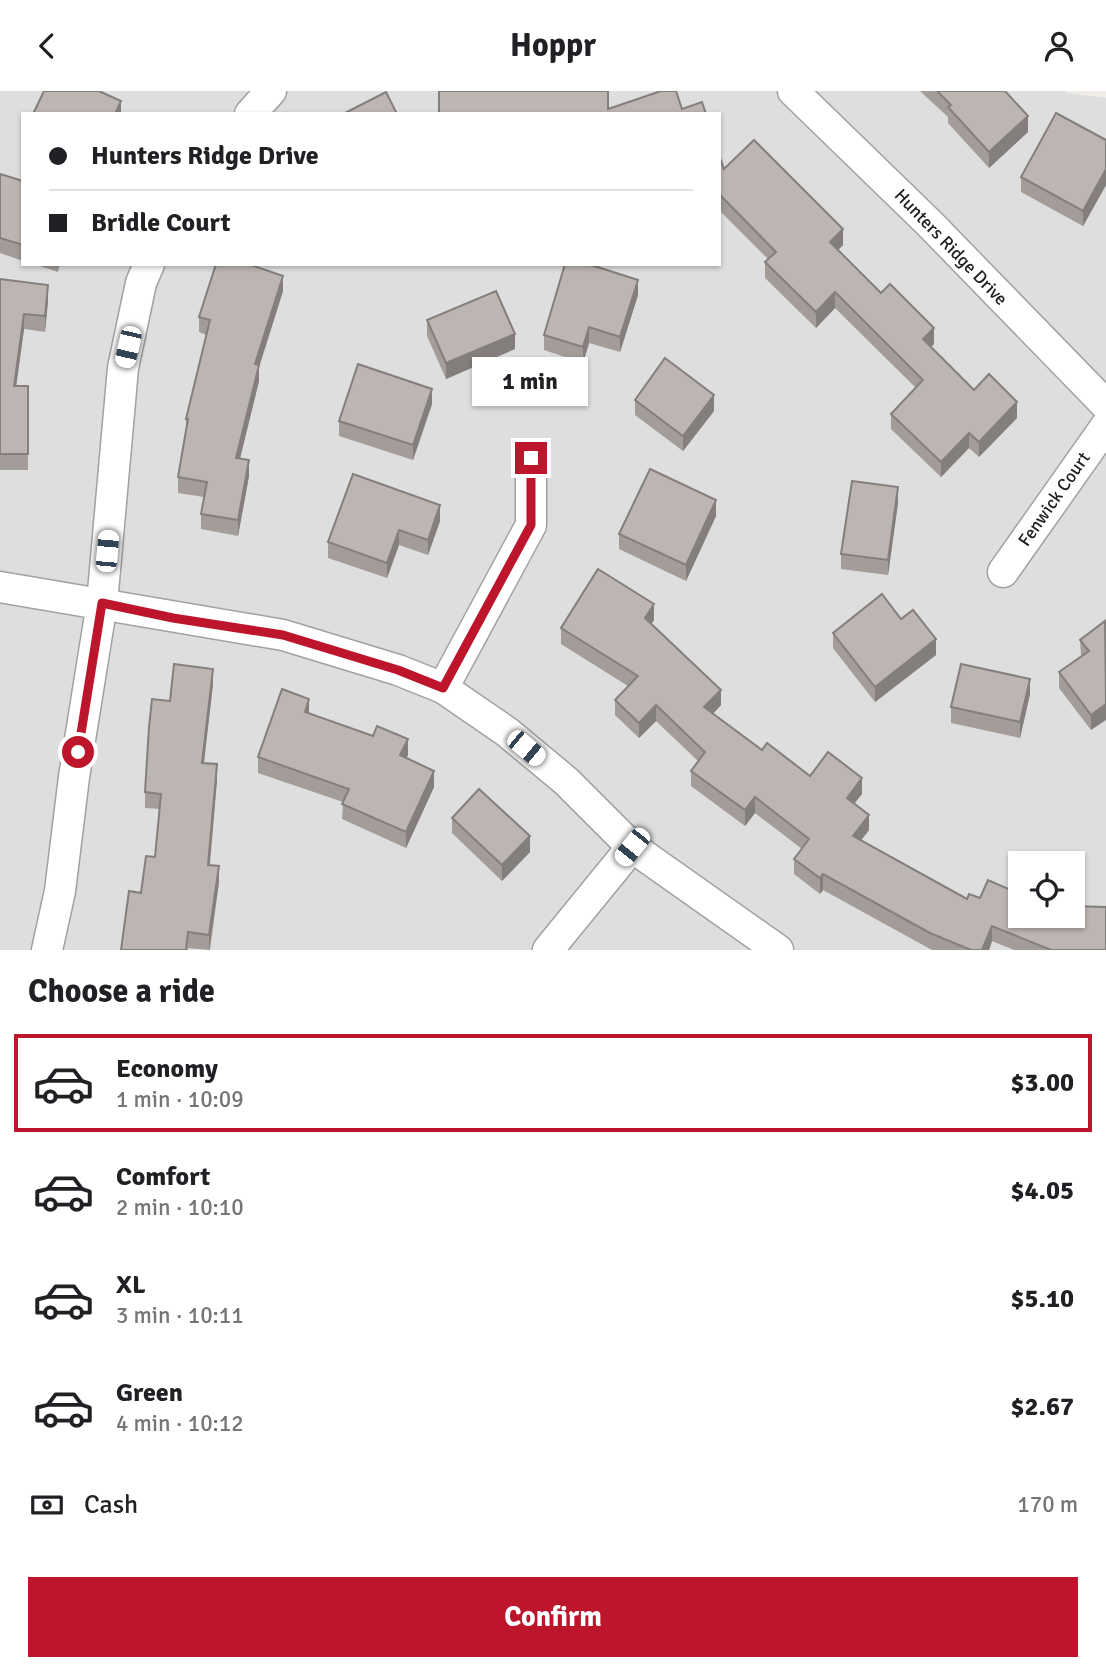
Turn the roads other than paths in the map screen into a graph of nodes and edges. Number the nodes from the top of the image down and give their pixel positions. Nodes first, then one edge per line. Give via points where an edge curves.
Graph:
1 (271, 91) edge
2 (793, 91) edge
3 (252, 112) edge
4 (148, 266) edge
5 (1106, 405) edge
6 (1106, 426) edge
7 (531, 458) dead end
8 (1003, 572) dead end
9 (0, 587) edge
10 (102, 603) junction
11 (443, 688) junction
12 (632, 847) junction
13 (47, 950) edge
14 (548, 950) edge
15 (778, 950) edge

1 - 3 street
2 - 5 street, Hunters Ridge Drive
4 - 10 street via 123,368
6 - 8 street, Fenwick Court
7 - 11 street via 531,525
9 - 10 street
10 - 11 street via 283,635
10 - 13 street via 60,891
11 - 12 street via 507,732 566,781
12 - 14 street
12 - 15 street

